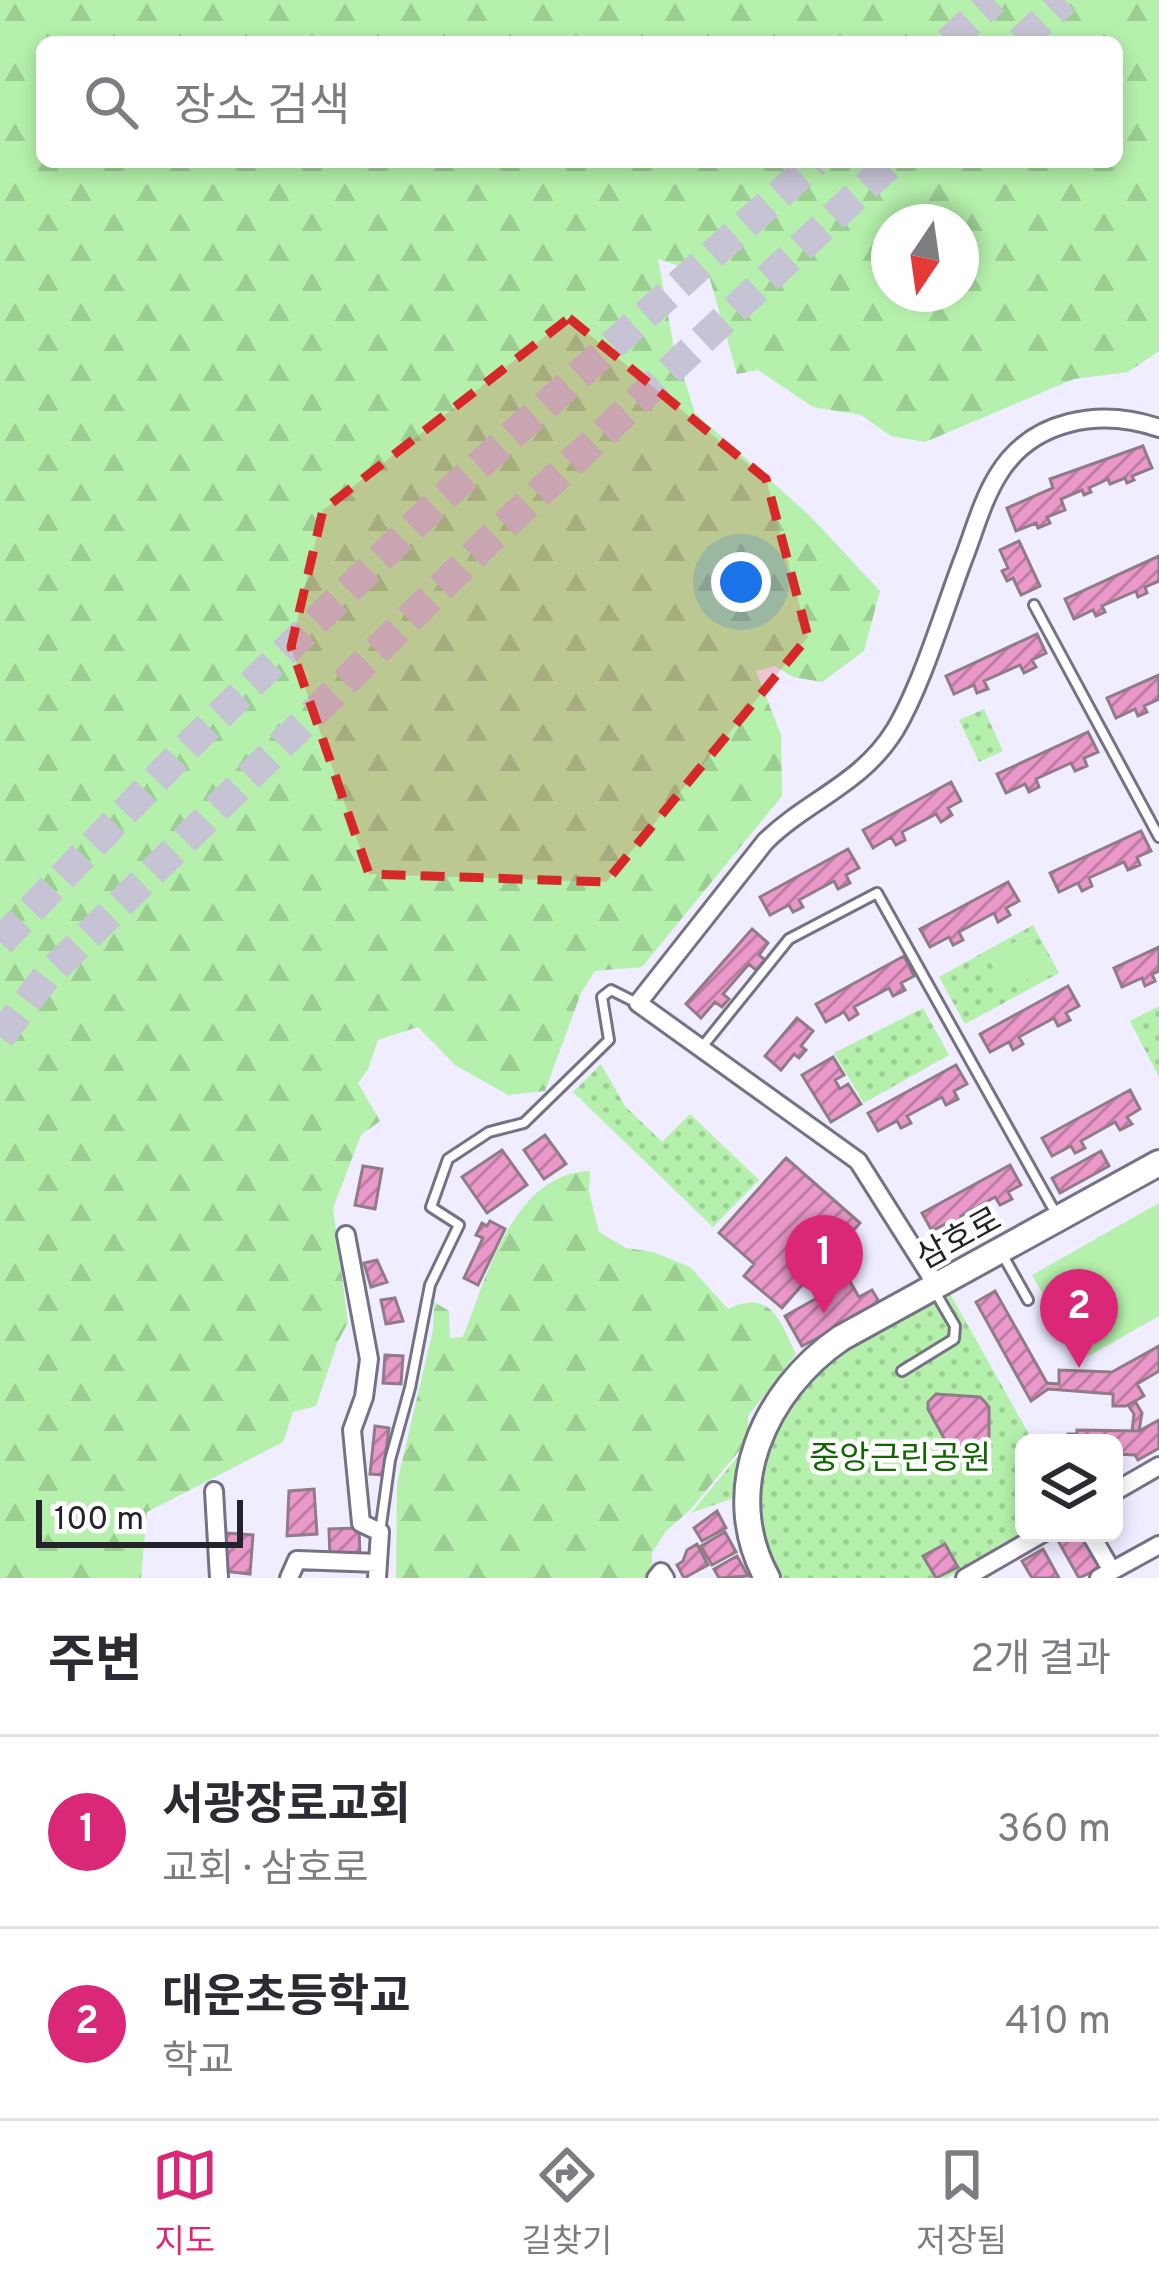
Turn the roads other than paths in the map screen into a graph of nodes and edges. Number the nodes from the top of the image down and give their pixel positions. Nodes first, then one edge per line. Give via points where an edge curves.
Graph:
1 (1159, 428) edge
2 (1034, 604) dead end
3 (1159, 837) edge
4 (638, 1003) junction
5 (701, 1048) junction
6 (1159, 1162) edge
7 (1058, 1219) junction
8 (346, 1234) dead end
9 (1000, 1251) junction
10 (935, 1288) junction
11 (1028, 1300) dead end
12 (902, 1371) dead end
13 (1159, 1466) edge
14 (1123, 1487) edge
15 (214, 1491) dead end
16 (380, 1532) junction
17 (1027, 1542) edge
18 (1094, 1542) edge
19 (1159, 1545) edge
20 (378, 1570) edge
21 (1106, 1574) edge
22 (219, 1578) edge
23 (289, 1578) edge
24 (766, 1578) edge
25 (964, 1578) edge

1 - 4 street via 1116,417 1073,420 1011,457 987,496 893,733 853,780 765,842
2 - 3 lane
4 - 5 street
4 - 16 lane via 610,990 602,997 609,1040 524,1123 489,1132 448,1160 431,1207 460,1225 430,1285
5 - 7 lane via 789,939 877,893
5 - 10 street via 858,1161
6 - 7 street, 삼호로
7 - 9 street, 삼호로
8 - 16 street via 369,1359 352,1430 361,1523
9 - 10 street, 삼호로
9 - 11 lane
10 - 12 lane via 954,1340
10 - 24 street, 삼호로 via 812,1358 765,1419 748,1519
13 - 14 street
15 - 22 street
16 - 20 street
17 - 25 street
18 - 21 street
19 - 21 street
20 - 23 street via 297,1560

